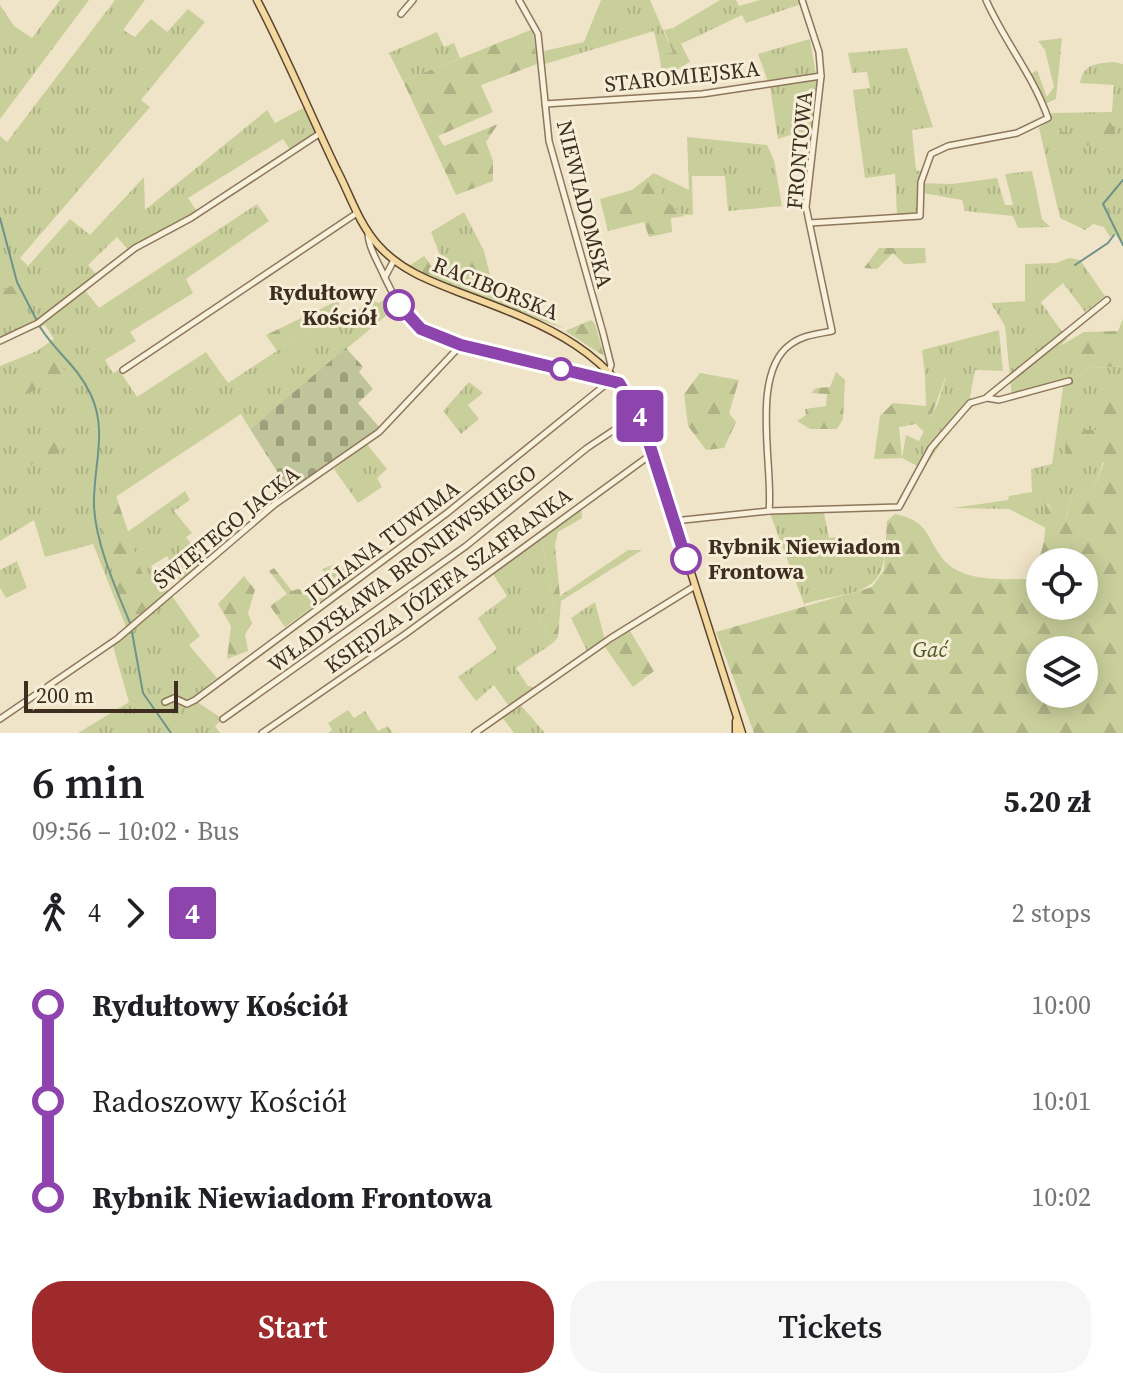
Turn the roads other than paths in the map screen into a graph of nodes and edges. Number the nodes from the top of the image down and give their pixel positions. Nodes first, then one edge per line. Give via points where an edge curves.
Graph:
1 (257, 0) edge
2 (413, 0) edge
3 (519, 0) edge
4 (802, 0) edge
5 (986, 0) edge
6 (401, 14) dead end
7 (821, 76) junction
8 (545, 104) junction
9 (319, 134) junction
10 (357, 213) junction
11 (810, 223) junction
12 (368, 232) junction
13 (394, 260) junction
14 (385, 278) junction
15 (1107, 300) dead end
16 (0, 341) edge
17 (461, 345) junction
18 (123, 370) dead end
19 (609, 371) junction
20 (610, 381) junction
21 (1069, 381) dead end
22 (619, 383) junction
23 (987, 398) junction
24 (638, 413) junction
25 (653, 453) junction
26 (769, 511) junction
27 (677, 520) junction
28 (695, 586) junction
29 (165, 702) dead end
30 (737, 717) junction
31 (0, 719) edge
32 (223, 719) dead end
33 (262, 733) edge
34 (475, 733) edge
35 (736, 733) edge
36 (742, 733) edge

1 - 9 main road, RACIBORSKA
2 - 6 street
3 - 8 street, NIEWIADOMSKA via 538,34
4 - 7 street, FRONTOWA
5 - 11 street via 1048,118 1017,133 931,154 921,182 920,216
7 - 8 street, STAROMIEJSKA via 702,94
7 - 11 street, FRONTOWA via 806,207
8 - 19 street, NIEWIADOMSKA via 549,141
9 - 10 main road, RACIBORSKA
9 - 16 street via 135,248 38,323
10 - 12 main road, RACIBORSKA
10 - 18 street
11 - 26 street, FRONTOWA via 832,331 799,339 776,361 766,427
12 - 13 main road, RACIBORSKA
12 - 14 street, RACIBORSKA
13 - 14 street
13 - 19 main road, RACIBORSKA via 428,280 568,338
14 - 17 street, RACIBORSKA via 403,311 421,329
15 - 23 street
17 - 20 street, RACIBORSKA
17 - 31 street, ŚWIĘTEGO JACKA via 379,432 274,505 112,643
19 - 22 main road, RACIBORSKA
20 - 22 street, RACIBORSKA
20 - 29 street, JULIANA TUWIMA via 459,504 195,700
21 - 23 street via 999,400
22 - 24 main road, RACIBORSKA
23 - 26 street via 965,407 941,434 899,507
24 - 25 main road, RACIBORSKA
24 - 32 street, WŁADYSŁAWA BRONIEWSKIEGO via 466,546
25 - 27 main road, RACIBORSKA
25 - 33 street, KSIĘDZA JÓZEFA SZAFRANKA
26 - 27 street
27 - 28 main road, RACIBORSKA
28 - 30 main road, RACIBORSKA
28 - 34 street
30 - 35 main road
30 - 36 main road, RACIBORSKA

